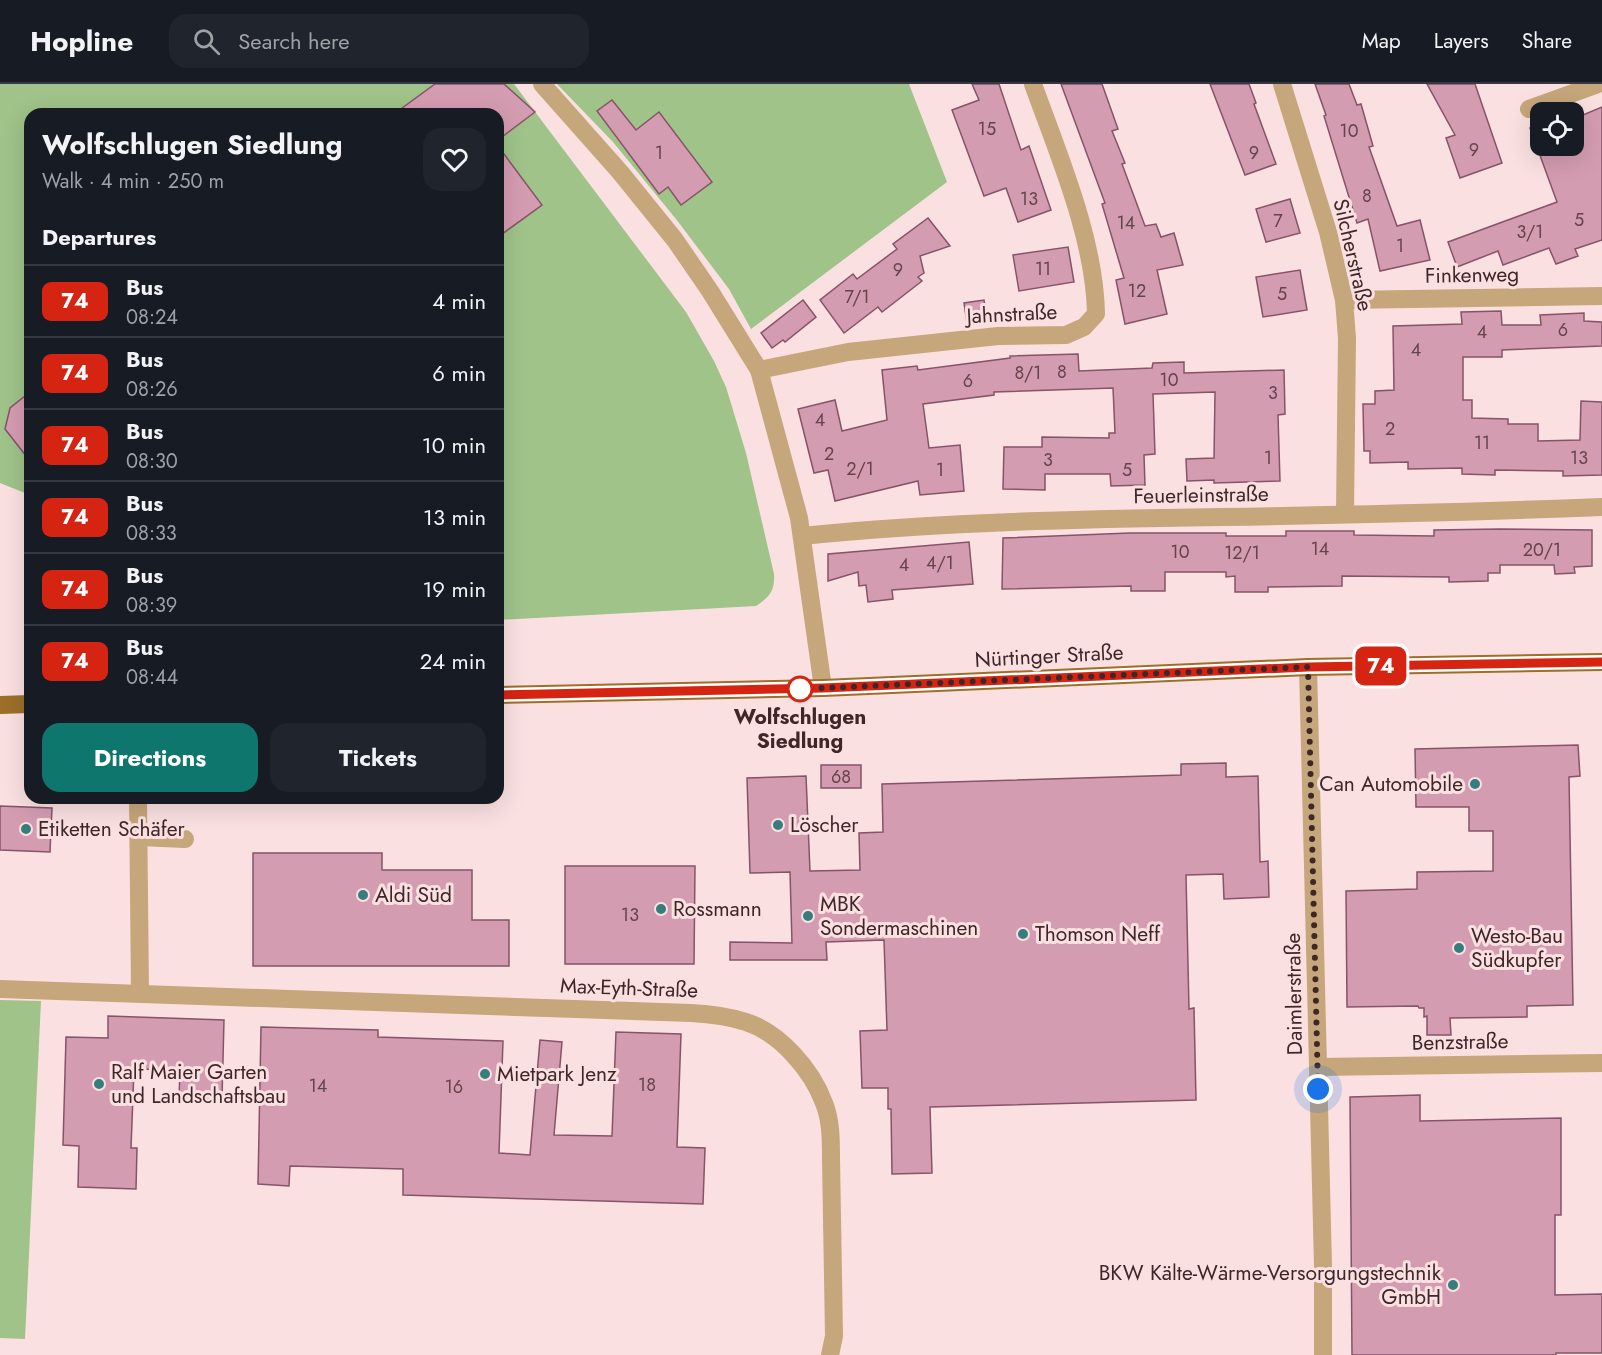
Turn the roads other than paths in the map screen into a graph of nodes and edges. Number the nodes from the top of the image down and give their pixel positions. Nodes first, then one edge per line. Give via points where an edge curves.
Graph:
1 (542, 84) edge
2 (1033, 84) edge
3 (1282, 84) edge
4 (1598, 84) edge
5 (1528, 109) dead end
6 (1602, 296) edge
7 (1344, 300) junction
8 (759, 370) junction
9 (1602, 507) edge
10 (1346, 513) junction
11 (802, 536) junction
12 (1602, 662) edge
13 (1308, 667) junction
14 (823, 688) junction
15 (504, 695) edge
16 (24, 704) edge
17 (0, 705) edge
18 (138, 804) edge
19 (139, 837) junction
20 (185, 838) dead end
21 (0, 989) edge
22 (140, 992) junction
23 (1602, 1063) edge
24 (1318, 1067) junction
25 (830, 1355) edge
26 (1323, 1355) edge

1 - 8 street via 675,240
2 - 8 street, Jahnstraße via 1072,192 1095,288 1096,314 1084,327 1066,335 998,336 848,352
3 - 7 street, Silcherstraße via 1328,232
4 - 5 street
6 - 7 street, Finkenweg
7 - 10 street, Silcherstraße
8 - 11 street
9 - 10 street, Feuerleinstraße
10 - 11 street, Feuerleinstraße via 1015,522
11 - 14 street
12 - 13 main road, Nürtinger Straße
13 - 14 main road, Nürtinger Straße
13 - 24 street, Daimlerstraße
14 - 15 main road, Nürtinger Straße
16 - 17 main road
18 - 19 street
19 - 20 street
19 - 22 street
21 - 22 street, Max-Eyth-Straße
22 - 25 street, Max-Eyth-Straße via 692,1013 747,1022 774,1035 812,1080 824,1103 830,1129 834,1336
23 - 24 street, Benzstraße
24 - 26 street, Daimlerstraße

